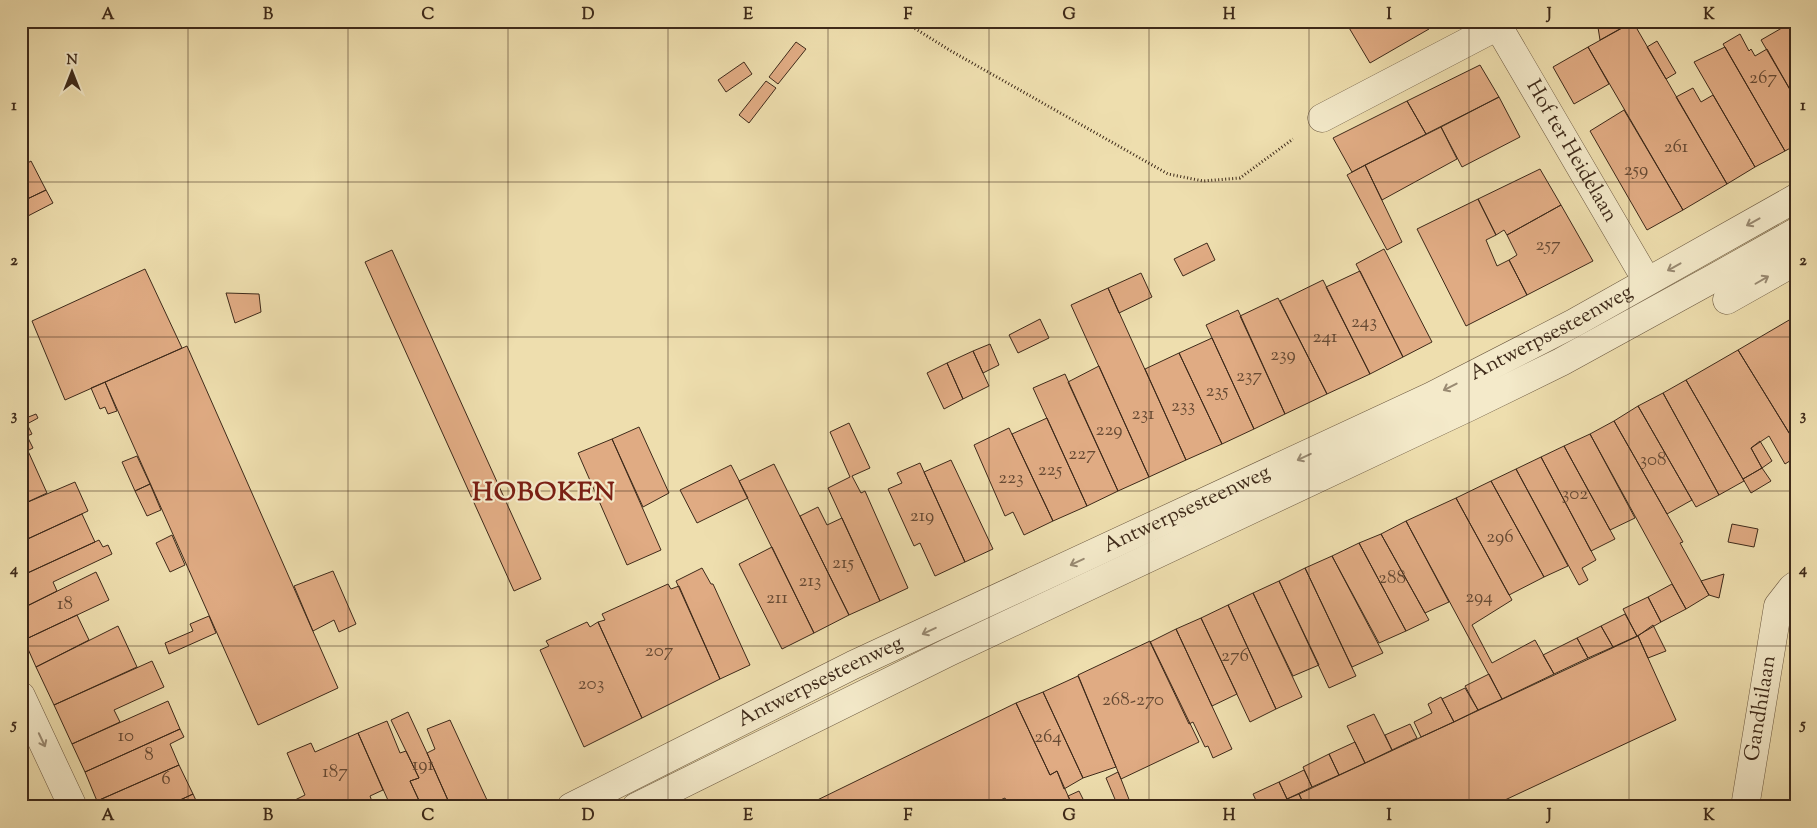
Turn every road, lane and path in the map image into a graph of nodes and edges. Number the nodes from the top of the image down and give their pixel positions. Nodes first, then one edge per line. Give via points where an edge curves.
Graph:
1 (903, 21) edge
2 (1497, 24) edge
3 (1322, 118) joint
4 (1796, 198) edge
5 (1796, 232) edge
6 (1796, 261) edge
7 (1647, 281) junction
8 (1728, 300) dead end
9 (1796, 586) edge
10 (21, 696) edge
11 (73, 807) edge
12 (570, 807) edge
13 (636, 807) edge
14 (1745, 807) edge

1 - 3 path via 1168,174 1203,181 1240,178
2 - 3 street
2 - 7 street, Hof ter Heidelaan
4 -> 7 street, Antwerpsesteenweg
5 - 13 street via 1553,366 949,652
8 -> 6 street
7 -> 12 street, Antwerpsesteenweg via 1574,323 1432,396 853,665
9 - 14 street, Gandhilaan via 1778,606
10 -> 11 street

